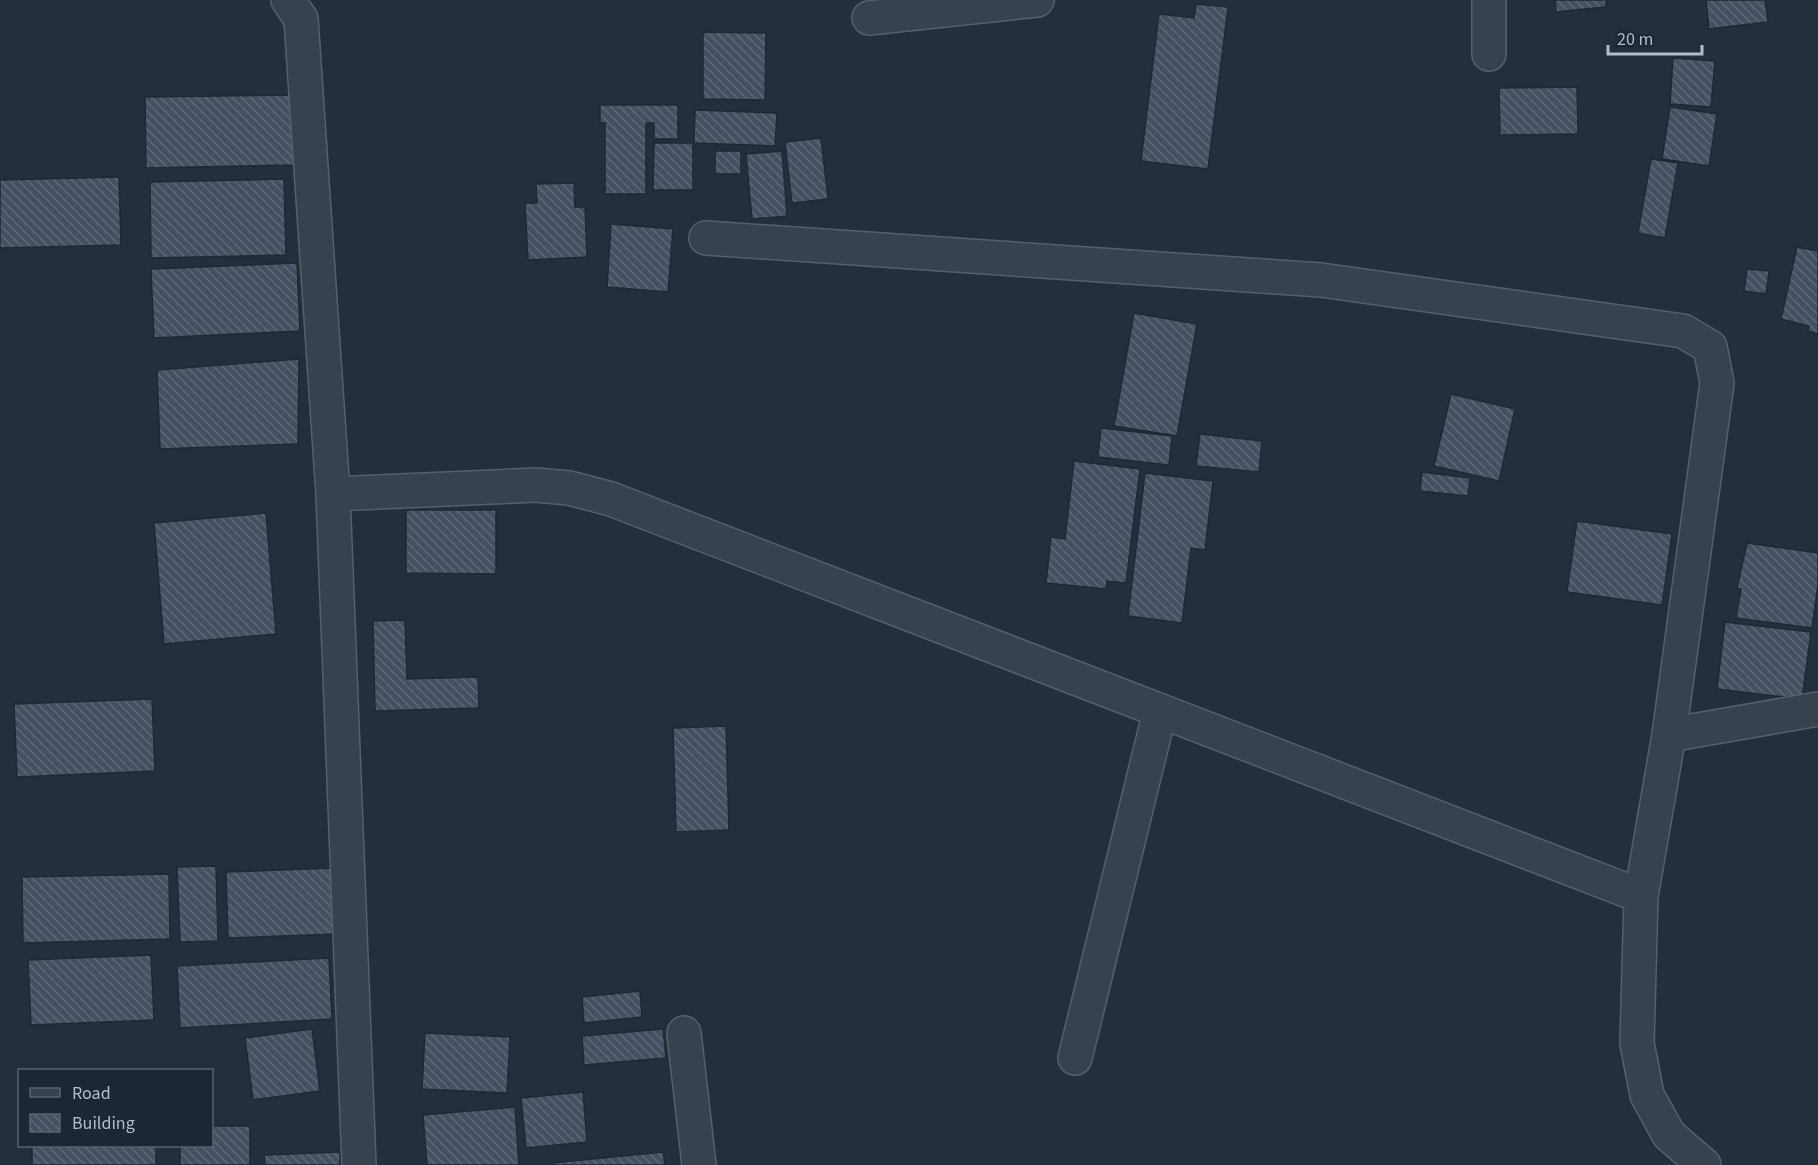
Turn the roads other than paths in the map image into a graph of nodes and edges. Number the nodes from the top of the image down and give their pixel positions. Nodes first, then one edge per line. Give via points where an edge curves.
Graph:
1 (288, 0) edge
2 (1037, 0) edge
3 (1489, 0) edge
4 (869, 18) dead end
5 (1489, 54) dead end
6 (706, 238) dead end
7 (333, 494) junction
8 (1818, 709) edge
9 (1160, 711) junction
10 (1669, 735) junction
11 (1641, 896) junction
12 (684, 1033) dead end
13 (1075, 1058) dead end
14 (359, 1165) edge
15 (699, 1165) edge
16 (1704, 1165) edge

1 - 7 street via 301,19
2 - 4 street
3 - 5 street
6 - 10 street via 1321,280 1683,331 1710,348 1717,383
7 - 9 street via 536,485 611,499
7 - 14 street
8 - 10 street
9 - 11 street
9 - 13 street
10 - 11 street
11 - 16 street via 1637,1043 1647,1095 1669,1135
12 - 15 street

